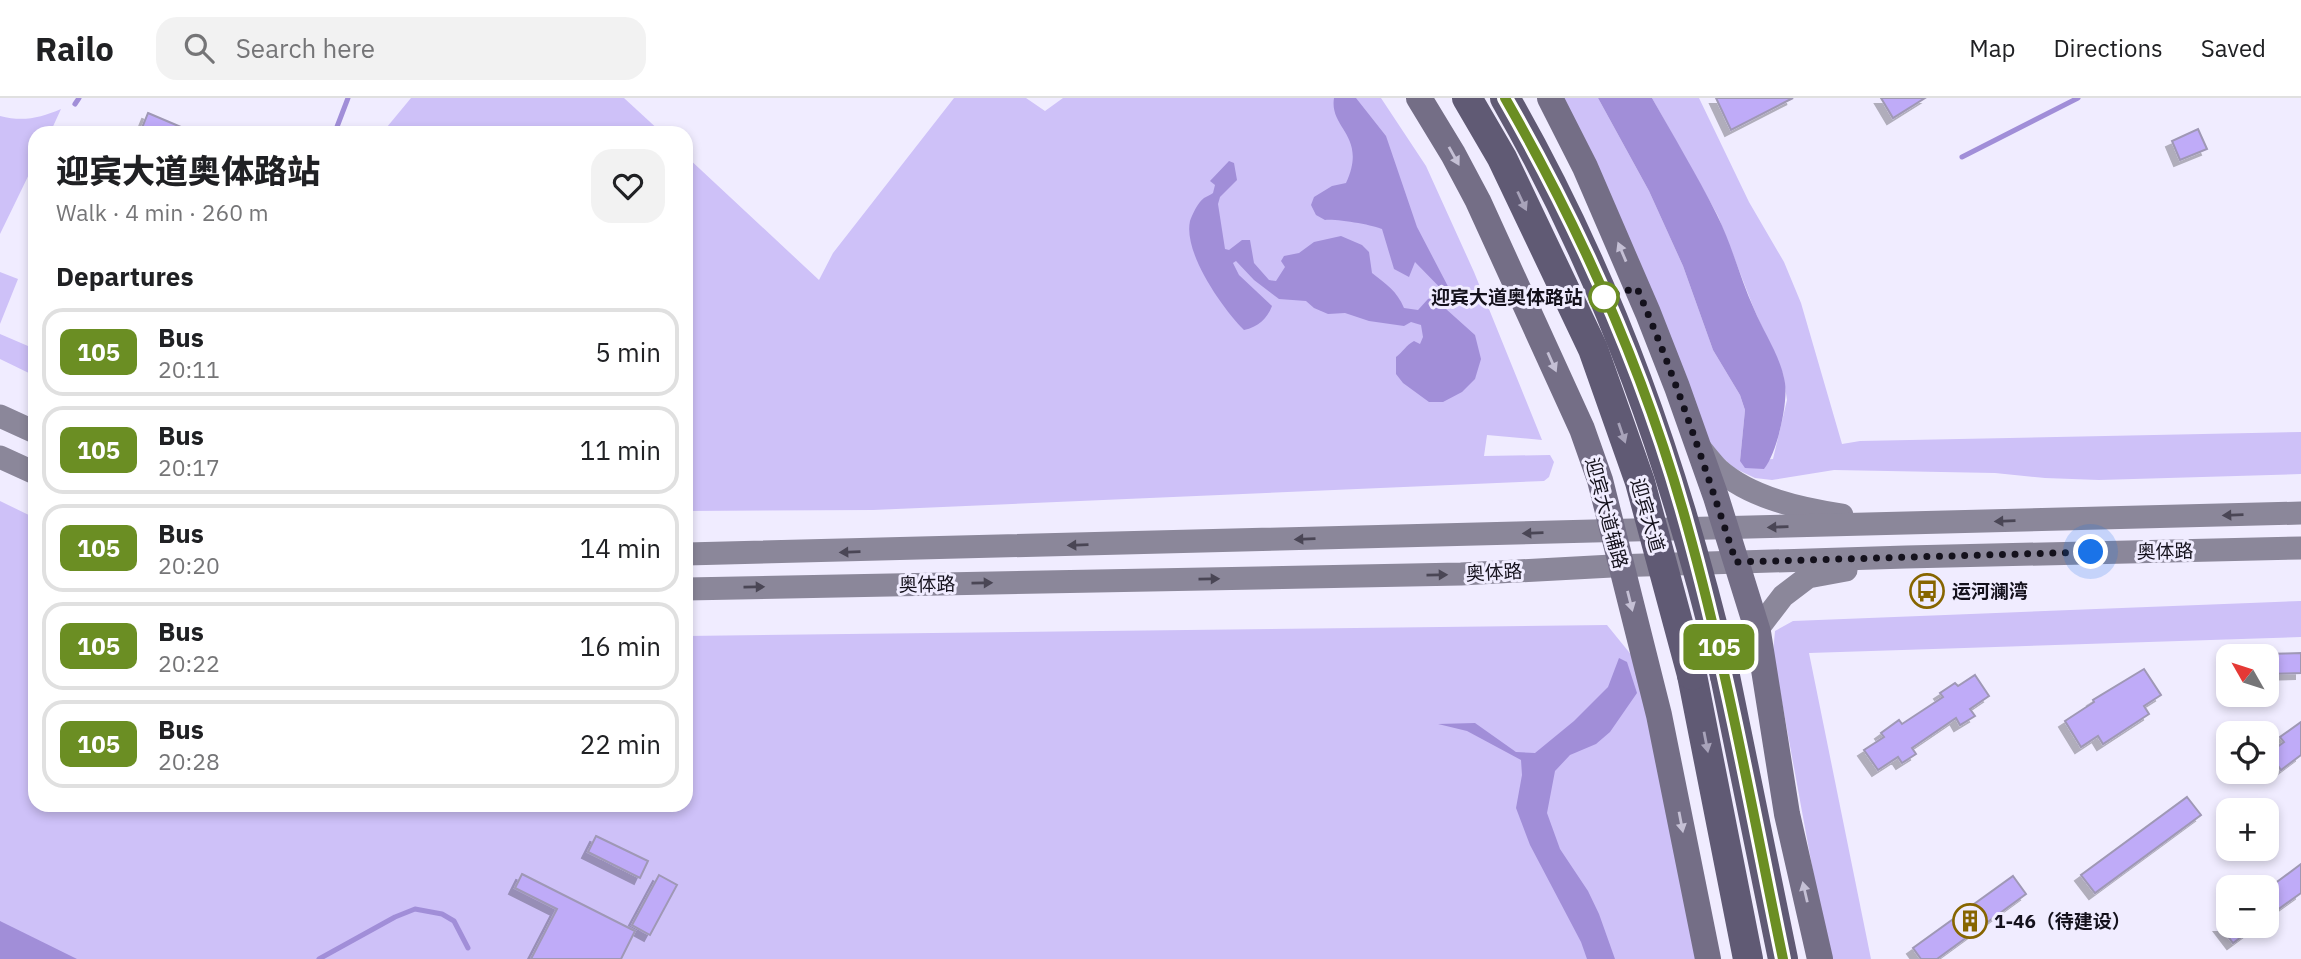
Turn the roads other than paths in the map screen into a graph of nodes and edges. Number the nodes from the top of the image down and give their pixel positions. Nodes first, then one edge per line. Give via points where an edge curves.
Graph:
1 (1419, 98) edge
2 (1467, 98) edge
3 (1505, 98) edge
4 (1550, 98) edge
5 (0, 416) edge
6 (28, 429) edge
7 (1699, 446) junction
8 (0, 457) edge
9 (28, 470) edge
10 (2301, 513) edge
11 (1904, 523) junction
12 (1725, 529) junction
13 (1613, 531) junction
14 (2301, 548) edge
15 (693, 554) edge
16 (1906, 557) junction
17 (1736, 562) junction
18 (1621, 566) junction
19 (693, 589) edge
20 (1757, 630) junction
21 (1708, 959) edge
22 (1748, 959) edge
23 (1783, 959) edge
24 (1821, 959) edge

1 -> 13 main road, 迎宾大道辅路 via 1478,201 1582,429
2 -> 22 highway, 迎宾大道, bridge via 1502,158 1593,349 1640,482 1692,675
3 - 23 highway, 迎宾大道, bridge via 1592,268 1668,464 1723,664
7 -> 4 main road via 1585,166
5 - 6 main road
7 - 11 main road via 1719,470 1759,495 1805,509
7 - 12 main road
8 - 9 main road
10 -> 11 main road, 奥体路
11 -> 12 main road, 奥体路
12 - 13 main road, 奥体路
12 - 17 main road
13 -> 15 main road, 奥体路
13 - 18 main road, 迎宾大道辅路
14 - 16 main road, 奥体路
16 - 17 main road, 奥体路
16 - 20 main road via 1808,578 1783,596
17 - 18 main road, 奥体路
17 - 20 main road
19 -> 18 main road, 奥体路 via 1461,574
18 -> 21 main road, 迎宾大道辅路 via 1659,715
24 -> 20 main road via 1787,814

